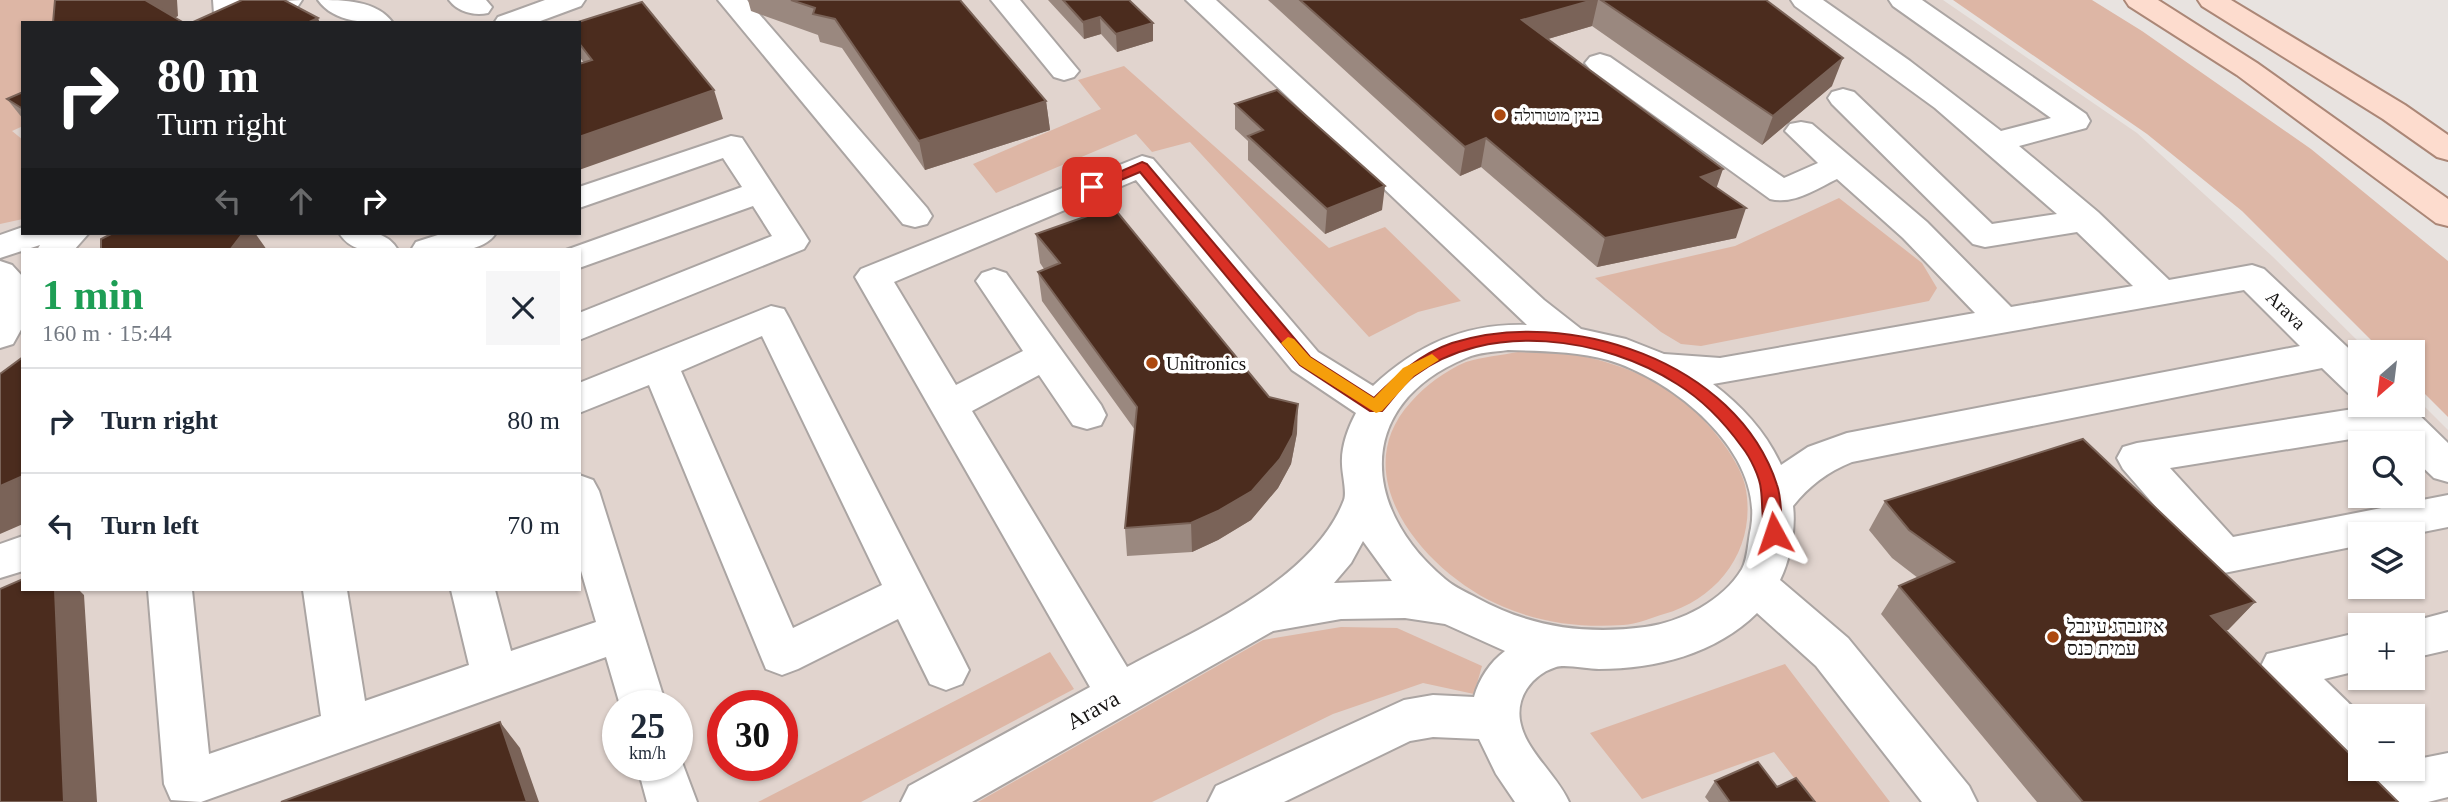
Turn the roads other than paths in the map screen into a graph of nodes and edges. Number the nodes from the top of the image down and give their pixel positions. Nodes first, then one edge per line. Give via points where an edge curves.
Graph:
1 (227, 0) edge
2 (288, 0) edge
3 (332, 0) edge
4 (732, 0) edge
5 (1005, 0) edge
6 (1200, 0) edge
7 (1805, 0) edge
8 (1903, 0) edge
9 (2139, 0) edge
10 (2212, 0) edge
11 (564, 1) edge
12 (375, 21) edge
13 (514, 21) edge
14 (1600, 62) dead end
15 (1064, 71) dead end
16 (1843, 98) dead end
17 (1801, 131) dead end
18 (1998, 142) junction
19 (2448, 150) edge
20 (1840, 165) junction
21 (761, 192) junction
22 (581, 197) edge
23 (2448, 215) edge
24 (915, 216) dead end
25 (2085, 220) junction
26 (35, 235) edge
27 (70, 235) edge
28 (359, 235) edge
29 (472, 235) edge
30 (0, 247) edge
31 (56, 248) edge
32 (378, 248) edge
33 (434, 248) edge
34 (581, 256) edge
35 (994, 281) dead end
36 (12, 283) edge
37 (2161, 293) junction
38 (2003, 321) junction
39 (581, 326) edge
40 (0, 335) edge
41 (1568, 338) junction
42 (2330, 353) junction
43 (1046, 355) junction
44 (660, 365) junction
45 (1656, 367) junction
46 (2348, 370) edge
47 (581, 398) edge
48 (948, 406) junction
49 (1376, 407) junction
50 (1087, 415) dead end
51 (2358, 417) edge
52 (2396, 417) edge
53 (2448, 467) edge
54 (581, 498) edge
55 (1364, 501) junction
56 (1771, 504) junction
57 (2448, 512) edge
58 (21, 554) edge
59 (0, 561) edge
60 (1754, 584) junction
61 (170, 591) edge
62 (325, 591) edge
63 (473, 591) edge
64 (908, 593) junction
65 (1455, 607) junction
66 (1259, 617) junction
67 (2448, 631) edge
68 (621, 632) junction
69 (2425, 636) edge
70 (1549, 647) junction
71 (2348, 654) edge
72 (946, 670) dead end
73 (495, 677) junction
74 (638, 690) edge
75 (1119, 695) junction
76 (1494, 719) junction
77 (346, 729) junction
78 (2348, 734) edge
79 (2448, 775) edge
80 (666, 781) edge
81 (2398, 785) edge
82 (673, 802) edge
83 (926, 802) edge
84 (1233, 802) edge
85 (1544, 802) edge
86 (1952, 802) edge

1 - 2 street via 228,14
3 - 12 street
4 - 24 street
5 - 15 street
6 - 41 street
7 - 18 street
8 - 18 street via 2075,121
9 - 23 main road via 2248,69
10 - 19 main road
11 - 13 street
14 - 20 street via 1782,192
16 - 25 street via 1985,236
17 - 20 street
18 - 25 street
20 - 38 street via 1915,230
21 - 22 street via 730,145
21 - 34 street
21 - 39 street via 792,241
25 - 37 street
26 - 30 street
27 - 31 street
28 - 32 street
29 - 33 street
35 - 43 street
36 - 40 street via 11,314
37 - 38 street, Arava
37 - 42 street, Arava via 2252,277
38 - 45 street, Arava via 1720,370
41 - 45 street via 1627,353
41 - 49 street via 1508,337 1454,348 1409,372
42 - 46 street
42 - 56 street, Arava via 1846,448 1818,458 1793,475
43 - 48 street
43 - 50 street
44 - 47 street
44 - 64 street via 771,318
44 - 64 street via 782,655
45 - 56 street via 1682,380 1729,419 1751,446 1769,486
48 - 49 street via 873,277 1142,166 1305,361
48 - 75 street
49 - 55 street via 1360,452
51 - 57 street via 2137,458 2224,556
52 - 53 street
54 - 68 street
55 - 65 street via 1390,551 1430,593
55 - 66 street, Arava via 1336,551 1312,579
56 - 60 street via 1774,533
58 - 59 street
60 - 70 street via 1727,614 1677,640 1616,652
60 - 86 street via 1832,652
61 - 77 street via 188,785
62 - 77 street
63 - 73 street
64 - 72 street
65 - 66 street, Arava via 1362,597
65 - 70 street via 1485,625
66 - 75 street, Arava
67 - 69 street
68 - 73 street
68 - 74 street
70 - 76 street via 1508,676
71 - 78 street via 2283,668
73 - 77 street
75 - 83 street, Arava
76 - 84 street via 1433,716 1404,721
76 - 85 street via 1505,745
79 - 81 street
80 - 82 street

